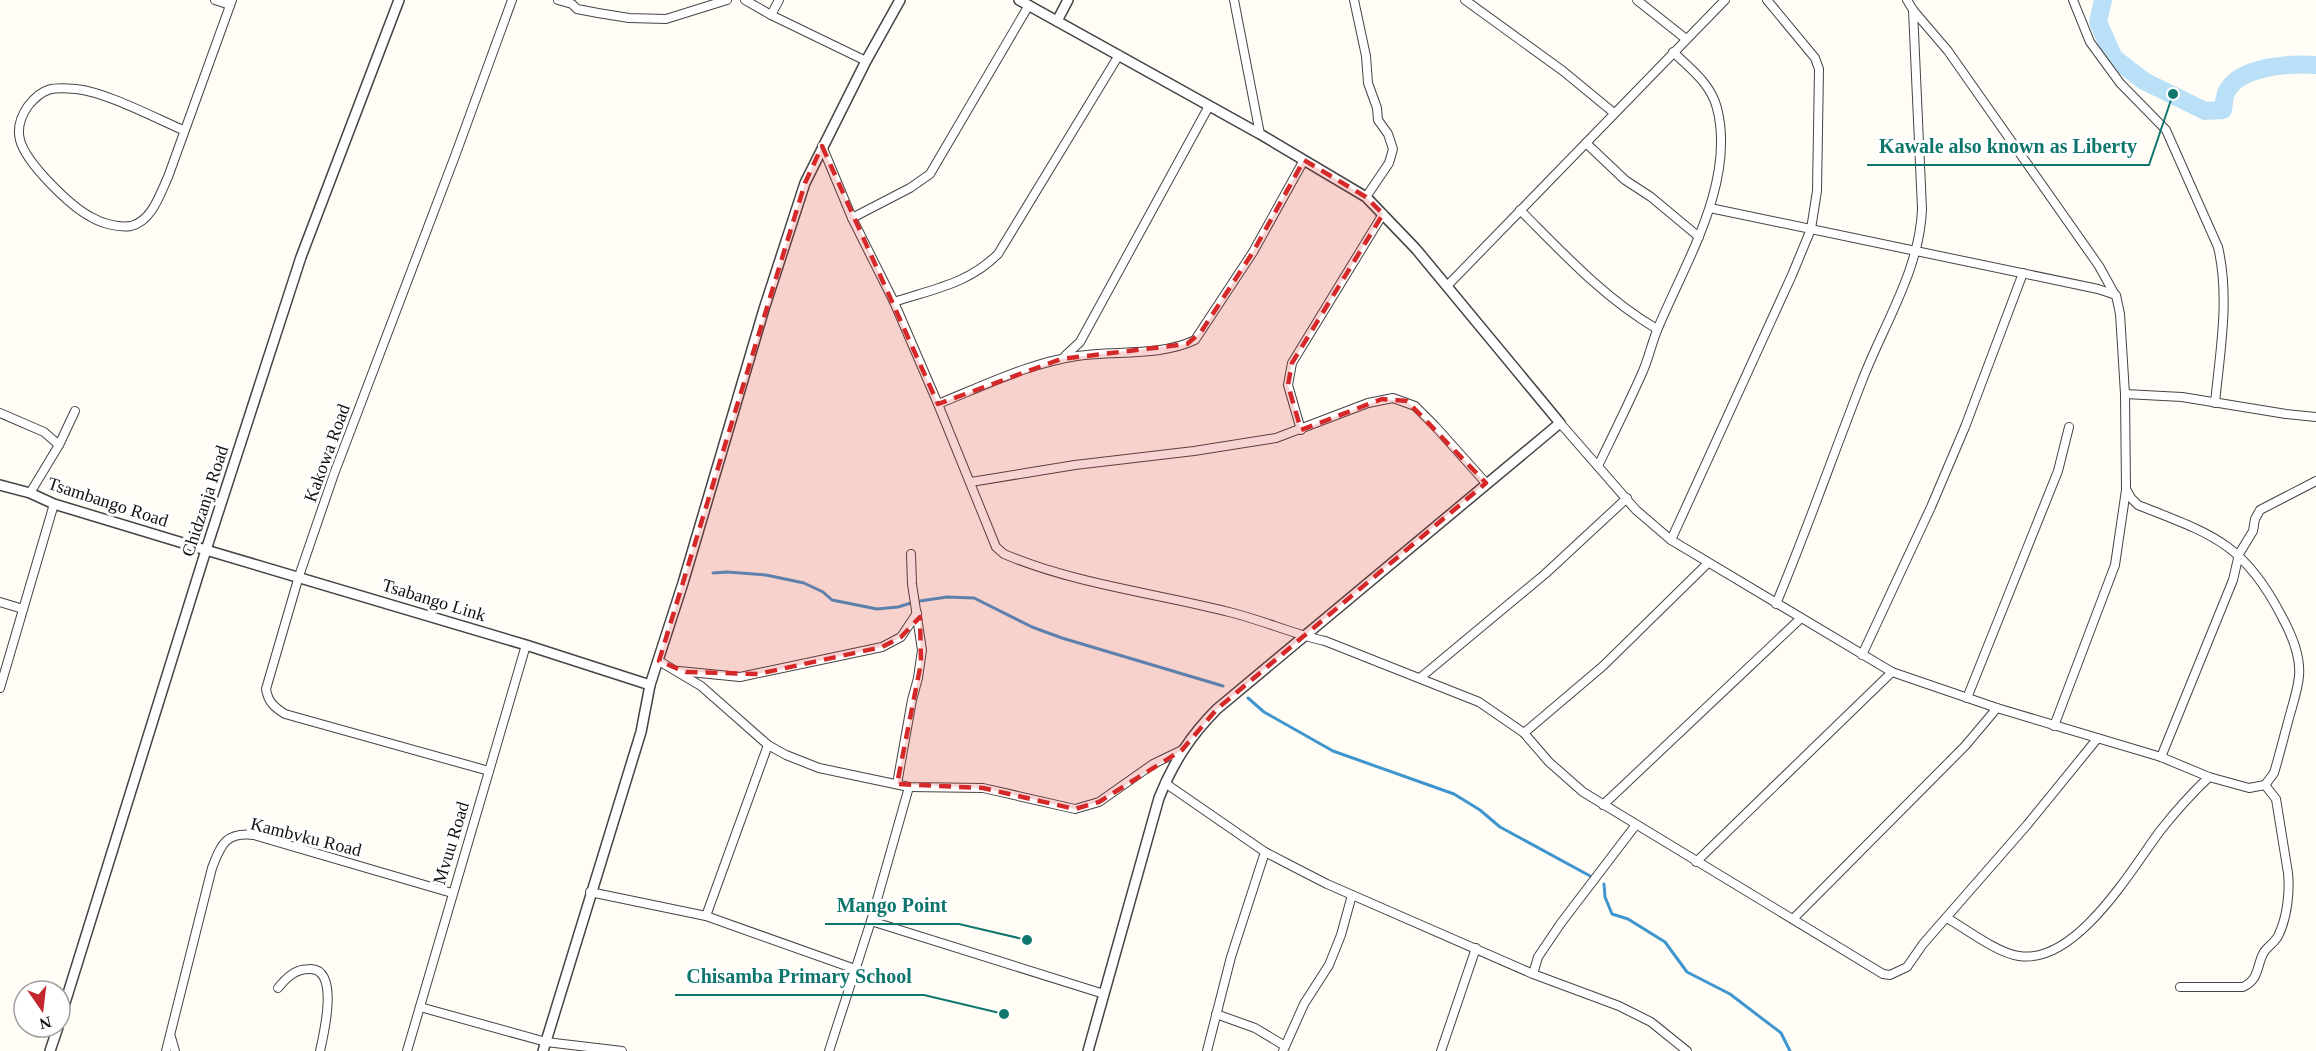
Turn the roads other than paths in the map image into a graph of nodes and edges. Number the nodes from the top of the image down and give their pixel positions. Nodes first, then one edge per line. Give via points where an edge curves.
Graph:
1 (215, 0) edge
2 (399, 0) edge
3 (512, 0) edge
4 (558, 0) edge
5 (727, 0) edge
6 (745, 0) edge
7 (779, 0) edge
8 (900, 0) edge
9 (1019, 0) edge
10 (1068, 0) edge
11 (1234, 0) edge
12 (1354, 0) edge
13 (1465, 0) edge
14 (1637, 0) edge
15 (1725, 0) edge
16 (1767, 0) edge
17 (1907, 0) edge
18 (2073, 0) edge
19 (231, 3) edge
20 (1029, 5) junction
21 (1912, 10) junction
22 (771, 15) junction
23 (1057, 21) junction
24 (1686, 39) junction
25 (1673, 52) junction
26 (1119, 55) junction
27 (866, 61) junction
28 (1209, 106) junction
29 (1614, 113) junction
30 (183, 130) junction
31 (1260, 134) junction
32 (1586, 143) junction
33 (822, 146) junction
34 (1304, 160) junction
35 (1366, 197) junction
36 (1710, 208) junction
37 (1520, 210) junction
38 (1383, 214) junction
39 (852, 218) junction
40 (1811, 229) junction
41 (1699, 237) junction
42 (1915, 251) junction
43 (2024, 273) junction
44 (1447, 286) junction
45 (2116, 295) junction
46 (894, 302) junction
47 (1657, 329) junction
48 (1061, 359) junction
49 (2125, 394) junction
50 (2215, 403) junction
51 (938, 404) junction
52 (75, 411) dead end
53 (0, 413) edge
54 (2316, 417) edge
55 (1560, 423) junction
56 (2069, 427) dead end
57 (1301, 430) junction
58 (59, 444) junction
59 (1598, 466) junction
60 (2316, 481) edge
61 (971, 482) junction
62 (1486, 483) junction
63 (0, 485) edge
64 (2126, 489) junction
65 (30, 493) junction
66 (1627, 498) junction
67 (54, 504) junction
68 (1671, 540) junction
69 (206, 550) junction
70 (911, 554) dead end
71 (2239, 554) junction
72 (1708, 563) junction
73 (299, 576) junction
74 (0, 602) edge
75 (1776, 604) junction
76 (23, 609) junction
77 (917, 613) junction
78 (1802, 618) junction
79 (1303, 636) junction
80 (526, 645) junction
81 (1862, 655) junction
82 (659, 661) junction
83 (672, 670) junction
84 (1892, 672) junction
85 (1420, 678) junction
86 (650, 685) junction
87 (0, 688) edge
88 (1967, 698) junction
89 (1997, 708) junction
90 (2054, 726) junction
91 (1524, 733) junction
92 (2097, 739) junction
93 (768, 745) junction
94 (1182, 750) junction
95 (2161, 757) junction
96 (489, 771) junction
97 (2209, 777) junction
98 (1165, 783) junction
99 (897, 784) junction
100 (2265, 785) junction
101 (909, 786) junction
102 (1603, 805) junction
103 (1635, 826) junction
104 (1265, 852) junction
105 (1696, 862) junction
106 (590, 892) junction
107 (452, 893) junction
108 (1352, 895) junction
109 (706, 916) junction
110 (1947, 918) junction
111 (1792, 919) junction
112 (872, 921) junction
113 (1476, 948) junction
114 (855, 969) junction
115 (1533, 974) junction
116 (72, 980) edge
117 (2180, 987) dead end
118 (278, 988) dead end
119 (1104, 994) junction
120 (420, 1007) junction
121 (1216, 1014) junction
122 (171, 1036) junction
123 (544, 1047) edge
124 (1284, 1048) edge
125 (166, 1051) edge
126 (175, 1051) edge
127 (320, 1051) edge
128 (407, 1051) edge
129 (622, 1051) edge
130 (829, 1051) edge
131 (1088, 1051) edge
132 (1207, 1051) edge
133 (1441, 1051) edge
134 (1687, 1051) edge

1 - 19 street
2 - 69 street, Chidzanja Road via 301,257
3 - 73 street, Kakowa Road
4 - 5 street via 598,13 666,20
6 - 22 street
7 - 22 street
8 - 27 street
9 - 20 street
10 - 23 street
11 - 31 street
12 - 35 street via 1368,83 1378,120 1393,149 1389,163
13 - 29 street
14 - 24 street
15 - 24 street
16 - 40 street via 1808,49 1819,69 1816,191
17 - 21 street
18 - 50 street via 2090,42 2120,83 2166,130 2218,247 2224,306
19 - 30 street
20 - 23 street
20 - 39 street via 930,174
21 - 42 street via 1922,209
21 - 45 street via 1948,51
22 - 27 street
23 - 26 street
24 - 25 street
25 - 29 street
25 - 36 street via 1706,84 1718,109 1721,138
26 - 28 street
26 - 46 street via 998,254 967,278
27 - 33 street
28 - 31 street
28 - 48 street via 1080,342
29 - 32 street
30 - 30 street via 155,204 144,220 130,226 90,217 64,196 31,160 19,131 22,114 35,98 44,90 58,89 79,89 119,102
31 - 34 street
32 - 37 street
32 - 41 street via 1625,180
33 - 39 street
33 - 82 street via 805,183 764,309
34 - 35 street
34 - 48 street via 1253,252 1195,340 1158,350
35 - 38 street
36 - 40 street
36 - 41 street
37 - 44 street
37 - 47 street via 1581,272
38 - 44 street
38 - 57 street via 1292,363 1288,386
39 - 46 street
40 - 42 street
40 - 68 street
41 - 47 street
42 - 43 street
42 - 75 street
43 - 45 street
43 - 81 street via 1965,427
44 - 55 street
45 - 49 street
46 - 51 street
47 - 59 street via 1642,372
48 - 51 street
49 - 50 street
49 - 64 street
50 - 54 street
51 - 61 street
52 - 58 street
53 - 58 street via 44,432
55 - 59 street
55 - 62 street
56 - 88 street via 2058,471
57 - 61 street via 1246,444
57 - 62 street via 1382,399 1407,401
58 - 65 street
59 - 66 street
60 - 71 street via 2260,510
61 - 79 street via 996,547 1004,554 1078,578 1231,612
62 - 79 street
63 - 65 street, Tsambango Road
64 - 71 street via 2138,506 2208,534
64 - 90 street via 2115,565
65 - 67 street, Tsambango Road
66 - 68 street
66 - 85 street via 1545,574
67 - 69 street, Tsambango Road
67 - 76 street
68 - 72 street
69 - 73 street, Tsabango Link
69 - 116 street, Chidzanja Road
70 - 77 street
71 - 95 street via 2233,580
71 - 100 street via 2267,588 2289,629 2299,665 2274,773
72 - 75 street
72 - 91 street via 1603,666
73 - 80 street, Tsabango Link
73 - 96 street, Kakowa Road via 267,679 267,700 285,714
74 - 76 street
75 - 78 street
76 - 87 street
77 - 83 street via 908,630 892,642 838,658 740,677
77 - 99 street via 921,663
78 - 81 street
78 - 102 street
79 - 85 street
79 - 94 street via 1217,709
80 - 86 street, Tsabango Link
80 - 96 street, Mvuu Road
81 - 84 street
82 - 83 street
82 - 86 street
83 - 93 street via 701,686
84 - 88 street
84 - 105 street
85 - 91 street via 1479,702
86 - 106 street via 641,732
88 - 89 street
89 - 90 street
89 - 111 street via 1965,746
90 - 92 street
91 - 102 street via 1565,778
92 - 95 street
92 - 110 street
93 - 99 street via 819,768
93 - 109 street
94 - 98 street
94 - 101 street via 1153,764 1099,802 1075,808 983,788
95 - 97 street
96 - 107 street, Mvuu Road
97 - 100 street via 2248,788
97 - 110 street via 2183,803 2104,905 2077,933 2052,951 2019,956
98 - 104 street
98 - 119 street
99 - 101 street
100 - 117 street via 2276,799 2288,873 2279,935 2263,954 2258,973 2249,984
101 - 112 street
102 - 103 street
103 - 105 street
103 - 115 street via 1561,923 1538,957
104 - 108 street
104 - 121 street via 1230,957
105 - 111 street
106 - 109 street
106 - 123 street
107 - 120 street, Mvuu Road
107 - 122 street, Kambvku Road via 254,835 229,838 222,844 212,868
108 - 113 street
108 - 124 street via 1329,965 1304,1004
109 - 114 street
110 - 111 street via 1906,967 1890,975 1869,967
112 - 114 street
112 - 119 street
113 - 115 street
113 - 133 street
114 - 130 street
115 - 134 street via 1619,1006 1651,1022
118 - 127 street via 289,976 305,969 314,968 324,975 327,1015
119 - 131 street
120 - 123 street
120 - 128 street, Mvuu Road
121 - 124 street via 1255,1028
121 - 132 street
122 - 125 street, Kambvku Road
122 - 126 street
123 - 129 street

